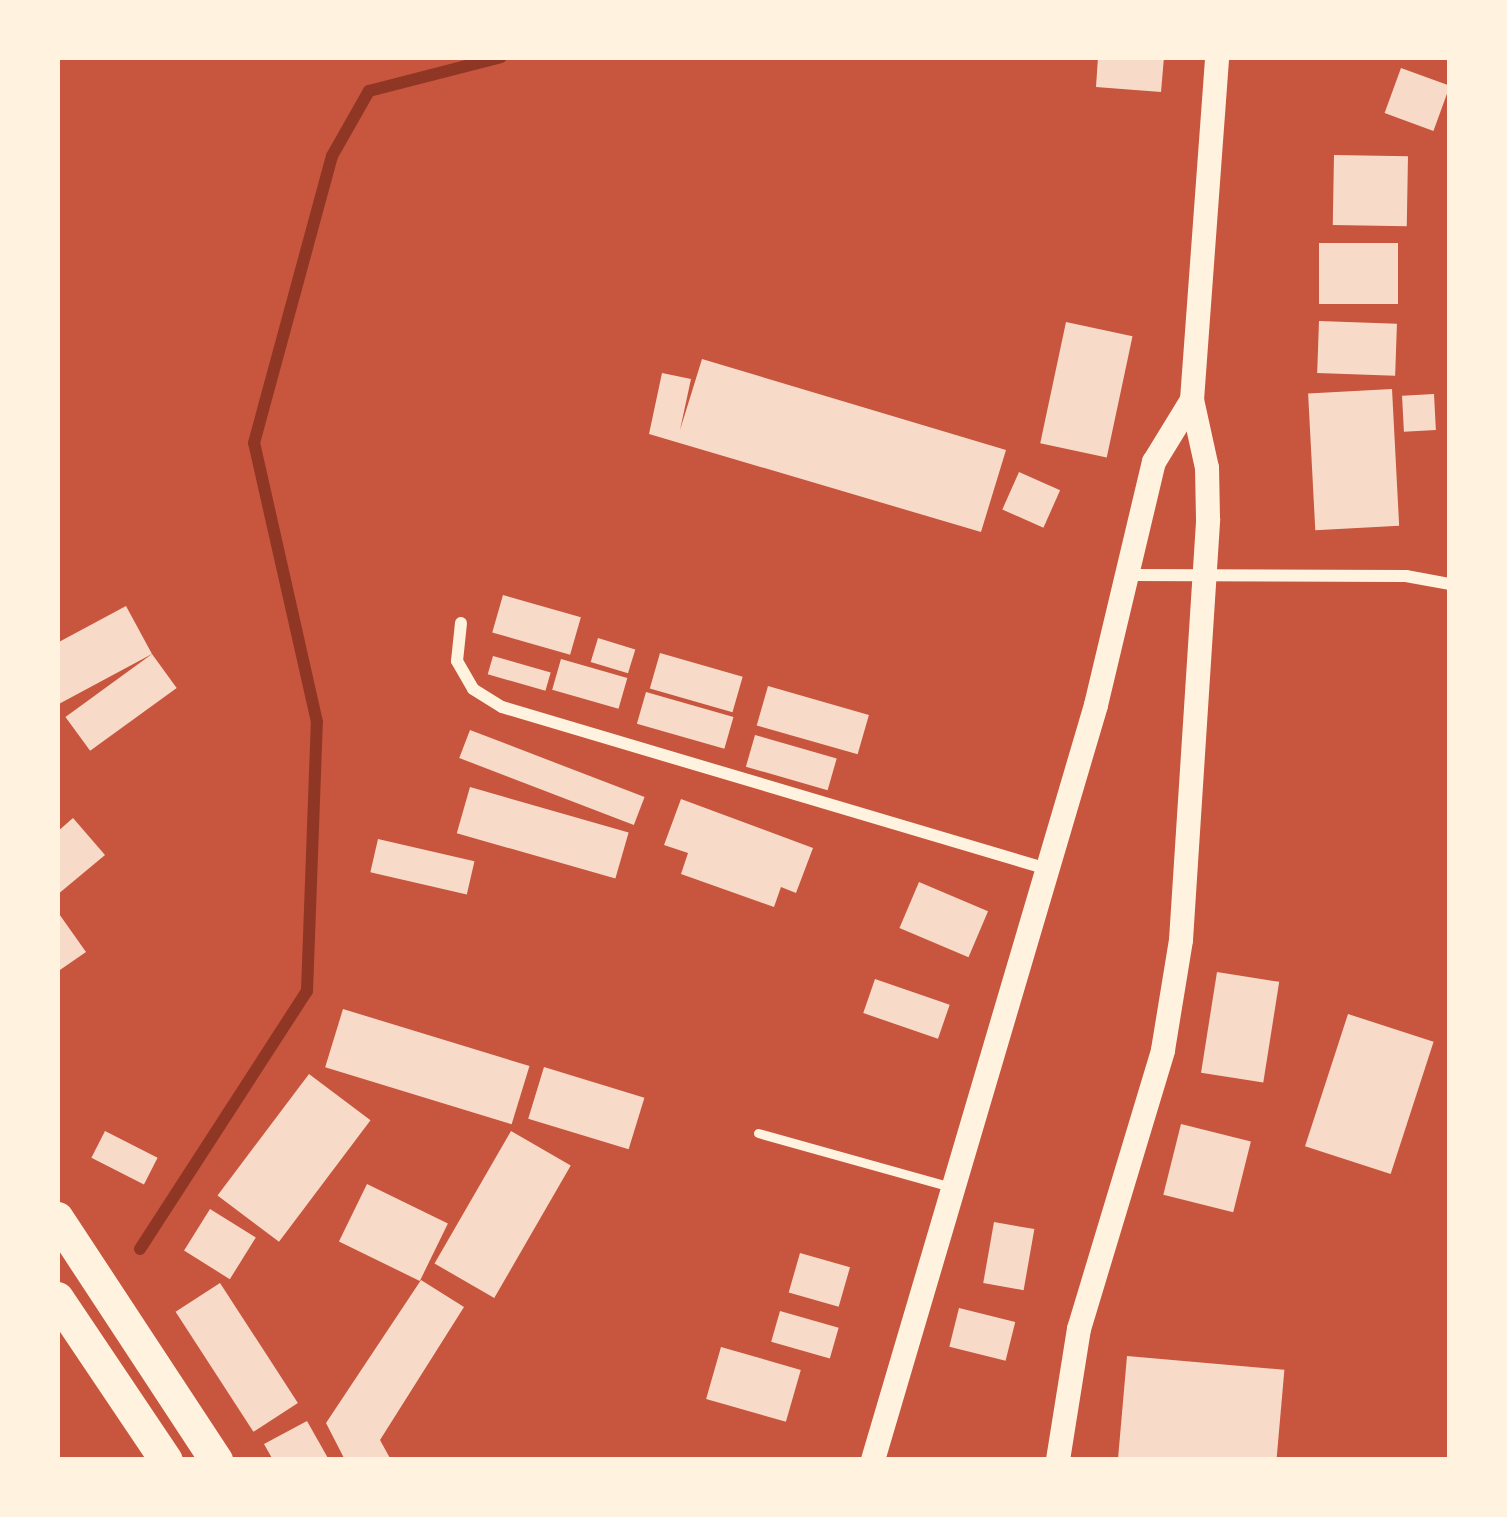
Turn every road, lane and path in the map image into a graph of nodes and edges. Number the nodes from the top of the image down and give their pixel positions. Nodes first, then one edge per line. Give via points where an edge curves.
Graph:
1 (1217, 57) edge
2 (1192, 400) junction
3 (1132, 575) junction
4 (1207, 579) junction
5 (1450, 584) edge
6 (461, 622) dead end
7 (1048, 870) junction
8 (758, 1133) dead end
9 (952, 1187) junction
10 (57, 1218) edge
11 (57, 1298) edge
12 (166, 1460) edge
13 (216, 1460) edge
14 (873, 1460) edge
15 (1058, 1460) edge

1 - 2 main road
2 - 3 main road via 1154,462
2 - 4 main road via 1207,468
3 - 4 street
3 - 7 main road
4 - 5 street via 1406,576
4 - 15 main road via 1174,989 1079,1330
6 - 7 street via 457,661 473,689 502,707
7 - 9 main road
8 - 9 lane
9 - 14 main road
10 - 13 highway
11 - 12 highway

